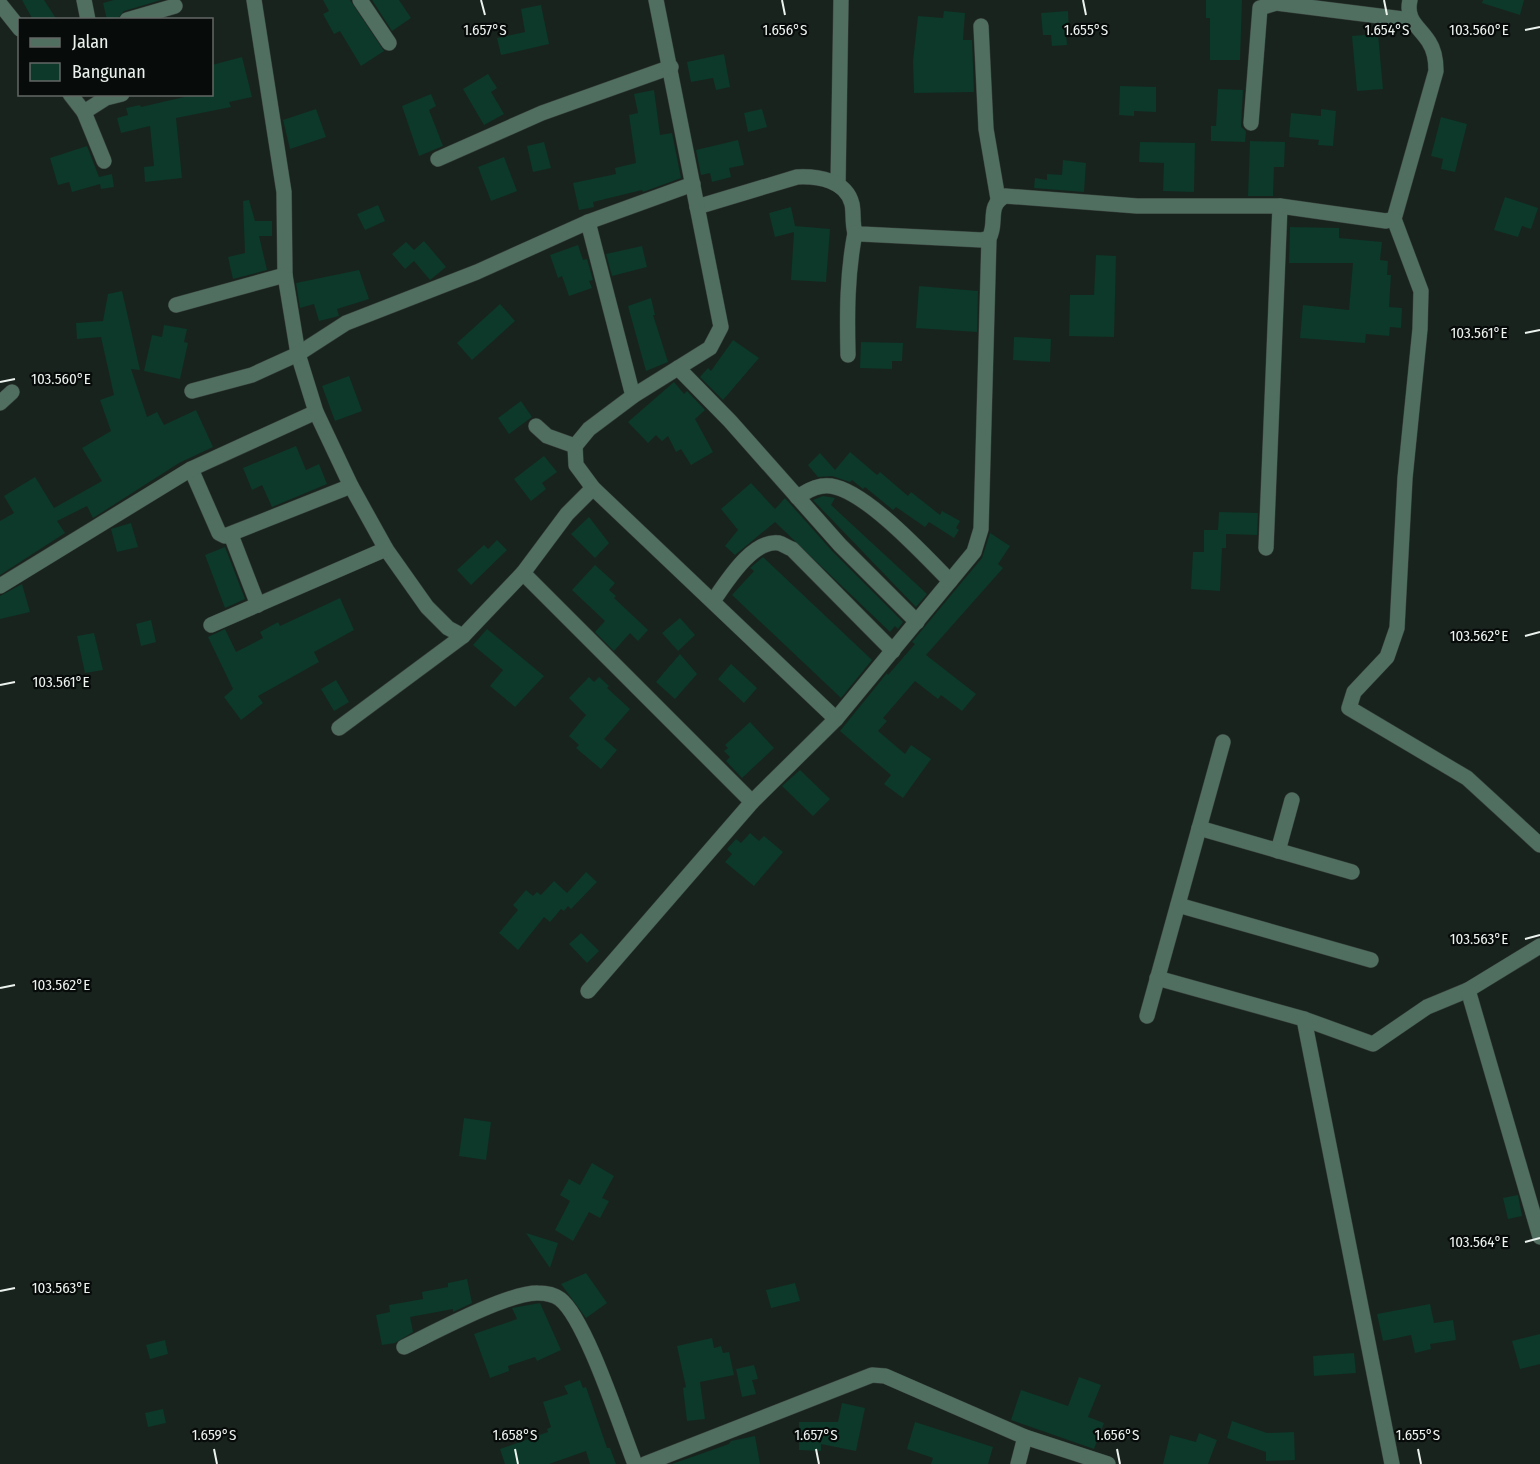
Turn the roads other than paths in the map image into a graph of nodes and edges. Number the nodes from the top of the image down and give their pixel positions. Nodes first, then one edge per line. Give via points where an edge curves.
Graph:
1 (84, 0) edge
2 (254, 0) edge
3 (360, 0) edge
4 (656, 0) edge
5 (841, 0) edge
6 (1410, 0) edge
7 (0, 4) edge
8 (175, 6) dead end
9 (88, 18) edge
10 (134, 18) edge
11 (1411, 20) junction
12 (18, 26) edge
13 (981, 26) dead end
14 (389, 43) dead end
15 (671, 67) junction
16 (72, 96) edge
17 (105, 96) edge
18 (84, 112) junction
19 (1251, 123) dead end
20 (438, 159) dead end
21 (104, 160) dead end
22 (693, 184) junction
23 (838, 185) junction
24 (998, 200) junction
25 (1280, 206) junction
26 (697, 207) junction
27 (1394, 219) junction
28 (588, 222) junction
29 (855, 233) junction
30 (988, 238) junction
31 (285, 275) junction
32 (176, 305) dead end
33 (298, 354) junction
34 (848, 356) dead end
35 (678, 368) junction
36 (192, 391) dead end
37 (12, 392) dead end
38 (633, 396) junction
39 (0, 403) edge
40 (316, 412) junction
41 (536, 426) dead end
42 (575, 446) junction
43 (191, 469) junction
44 (351, 486) junction
45 (593, 488) junction
46 (796, 497) junction
47 (231, 536) junction
48 (1266, 548) dead end
49 (386, 549) junction
50 (524, 573) junction
51 (950, 581) junction
52 (0, 586) edge
53 (712, 601) junction
54 (258, 605) junction
55 (917, 622) junction
56 (211, 625) dead end
57 (463, 636) junction
58 (893, 651) junction
59 (836, 719) junction
60 (339, 728) dead end
61 (1223, 742) dead end
62 (1292, 800) dead end
63 (753, 802) junction
64 (1199, 828) junction
65 (1540, 845) edge
66 (1278, 850) junction
67 (1352, 872) dead end
68 (1178, 905) junction
69 (1540, 946) edge
70 (1371, 960) dead end
71 (1157, 978) junction
72 (1468, 990) junction
73 (588, 991) dead end
74 (1146, 1017) dead end
75 (1304, 1019) junction
76 (1540, 1237) edge
77 (404, 1347) dead end
78 (1025, 1437) junction
79 (635, 1464) edge
80 (645, 1464) edge
81 (1018, 1464) edge
82 (1108, 1464) edge
83 (1392, 1464) edge

1 - 9 street
2 - 31 street via 284,192
3 - 14 street
4 - 15 street
5 - 23 street
6 - 11 street
7 - 12 street
8 - 10 street
11 - 19 street via 1276,3 1260,8
11 - 27 street via 1429,41 1437,71
13 - 24 street via 986,129
15 - 20 street via 542,113
15 - 22 street
16 - 18 street
17 - 18 street
18 - 21 street
22 - 26 street
22 - 28 street
23 - 26 street via 824,179 797,177
23 - 29 street via 849,196
24 - 25 street via 1005,196 1137,206
24 - 30 street via 993,207 993,232
25 - 27 street
25 - 48 street
26 - 35 street via 721,327 710,348
27 - 65 street via 1421,291 1397,628 1387,657 1354,692 1349,708 1467,778
28 - 33 street via 477,272 346,323
28 - 38 street
29 - 30 street
29 - 34 street via 847,297
30 - 51 street via 981,529 974,552
31 - 32 street
31 - 33 street
33 - 36 street via 252,375
33 - 40 street
35 - 38 street
35 - 46 street
37 - 39 street
38 - 42 street via 589,429
40 - 43 street
40 - 44 street
41 - 42 street via 548,436
42 - 45 street via 576,465
43 - 47 street via 219,533
43 - 52 street
44 - 47 street
44 - 49 street
45 - 50 street via 567,514
45 - 53 street
46 - 51 street via 817,486 847,491 892,525
46 - 55 street
47 - 54 street
49 - 54 street
49 - 57 street via 427,607 448,628
50 - 57 street
50 - 63 street
51 - 55 street
53 - 58 street via 740,563 761,547 778,543 792,549
53 - 59 street
54 - 56 street
55 - 58 street
57 - 60 street
58 - 59 street
59 - 63 street
61 - 64 street
62 - 66 street
63 - 73 street
64 - 66 street
64 - 68 street
66 - 67 street
68 - 70 street
68 - 71 street
69 - 72 street
71 - 74 street
71 - 75 street
72 - 75 street via 1427,1007 1373,1044
72 - 76 street
75 - 83 street
77 - 79 street via 484,1309 535,1292 550,1294 561,1300 578,1323
78 - 80 street via 885,1376 872,1374
78 - 81 street
78 - 82 street

